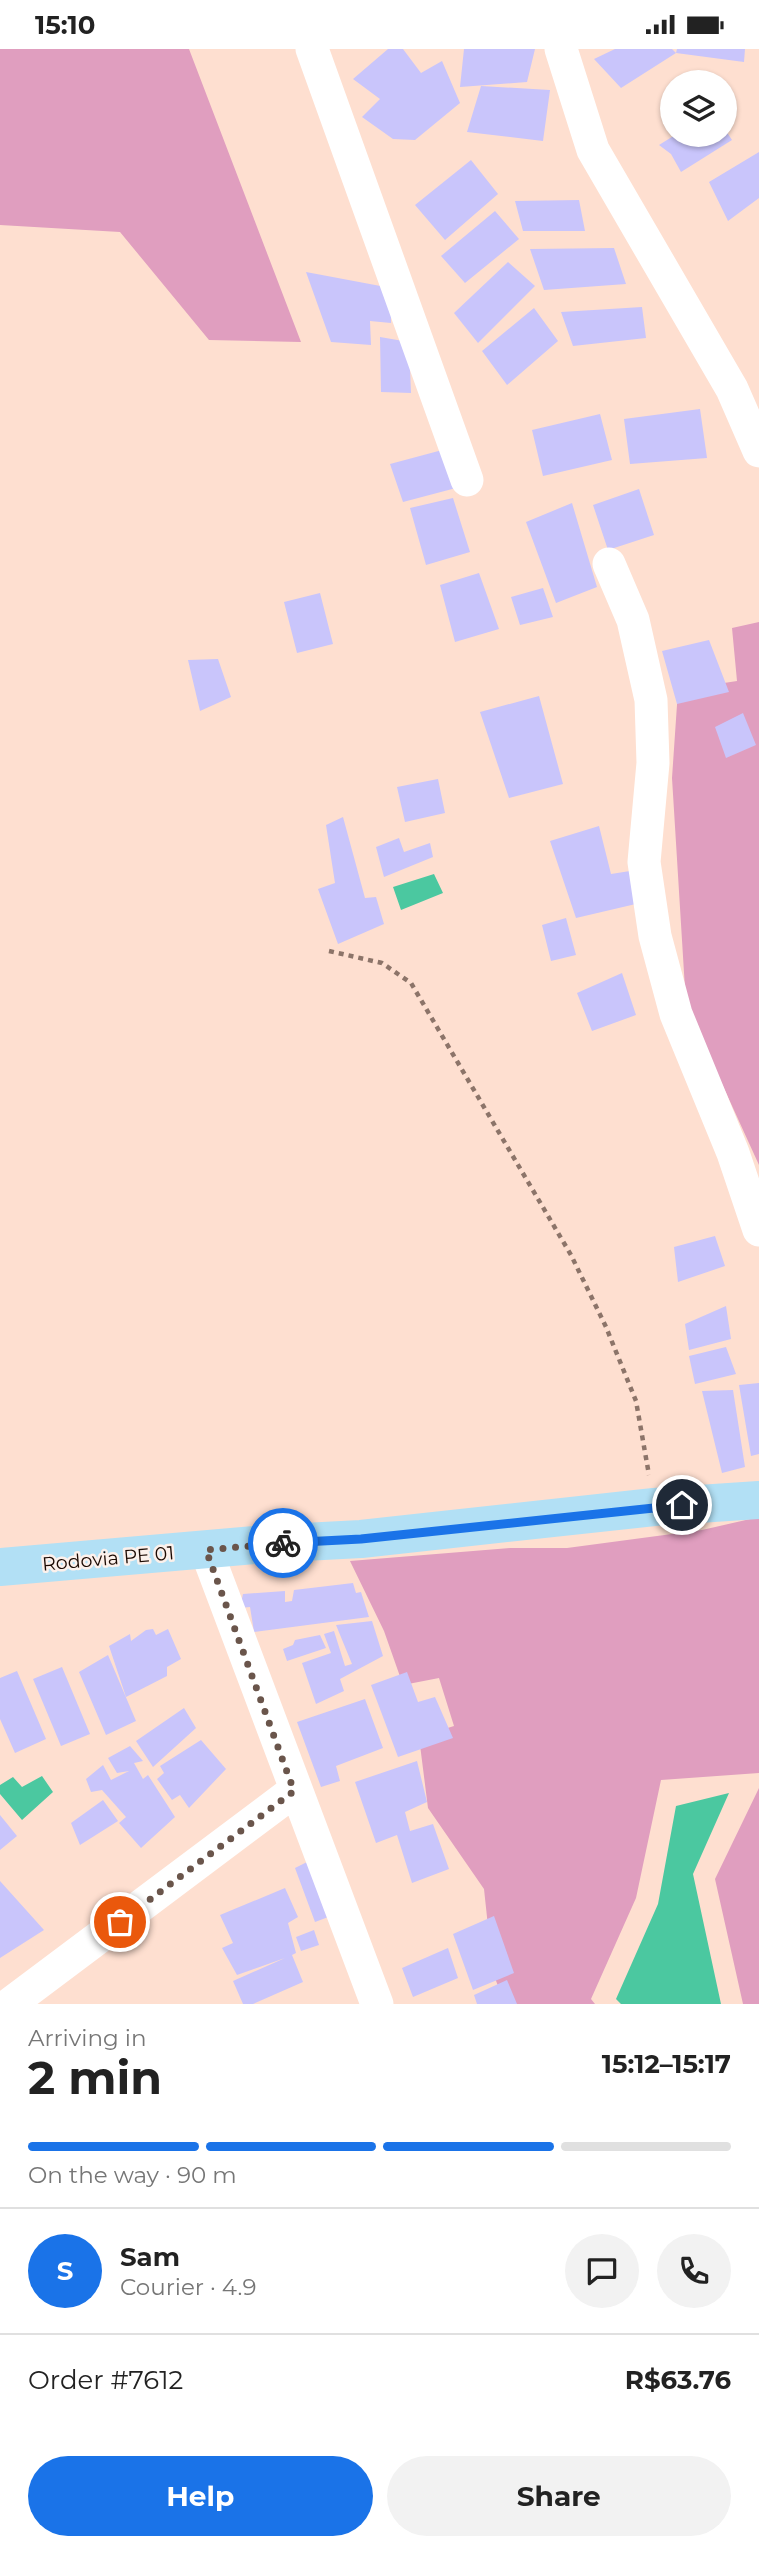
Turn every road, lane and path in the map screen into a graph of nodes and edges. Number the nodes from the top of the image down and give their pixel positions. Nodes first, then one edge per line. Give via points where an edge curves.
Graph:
1 (312, 49) edge
2 (561, 49) edge
3 (759, 451) edge
4 (467, 480) dead end
5 (609, 564) dead end
6 (329, 951) dead end
7 (759, 1230) edge
8 (759, 1500) edge
9 (654, 1507) junction
10 (206, 1550) junction
11 (0, 1567) edge
12 (294, 1791) junction
13 (10, 2004) edge
14 (377, 2004) edge

1 - 4 street
2 - 3 street via 593,150 732,389
5 - 7 street via 633,619 651,700 653,762 643,862 655,936 676,1014
6 - 9 path via 382,963 411,983 571,1255 636,1401
8 - 9 main road, Rodovia PE 01
9 - 10 main road, Rodovia PE 01 via 361,1539
10 - 11 main road, Rodovia PE 01
10 - 12 street
12 - 13 street
12 - 14 street

